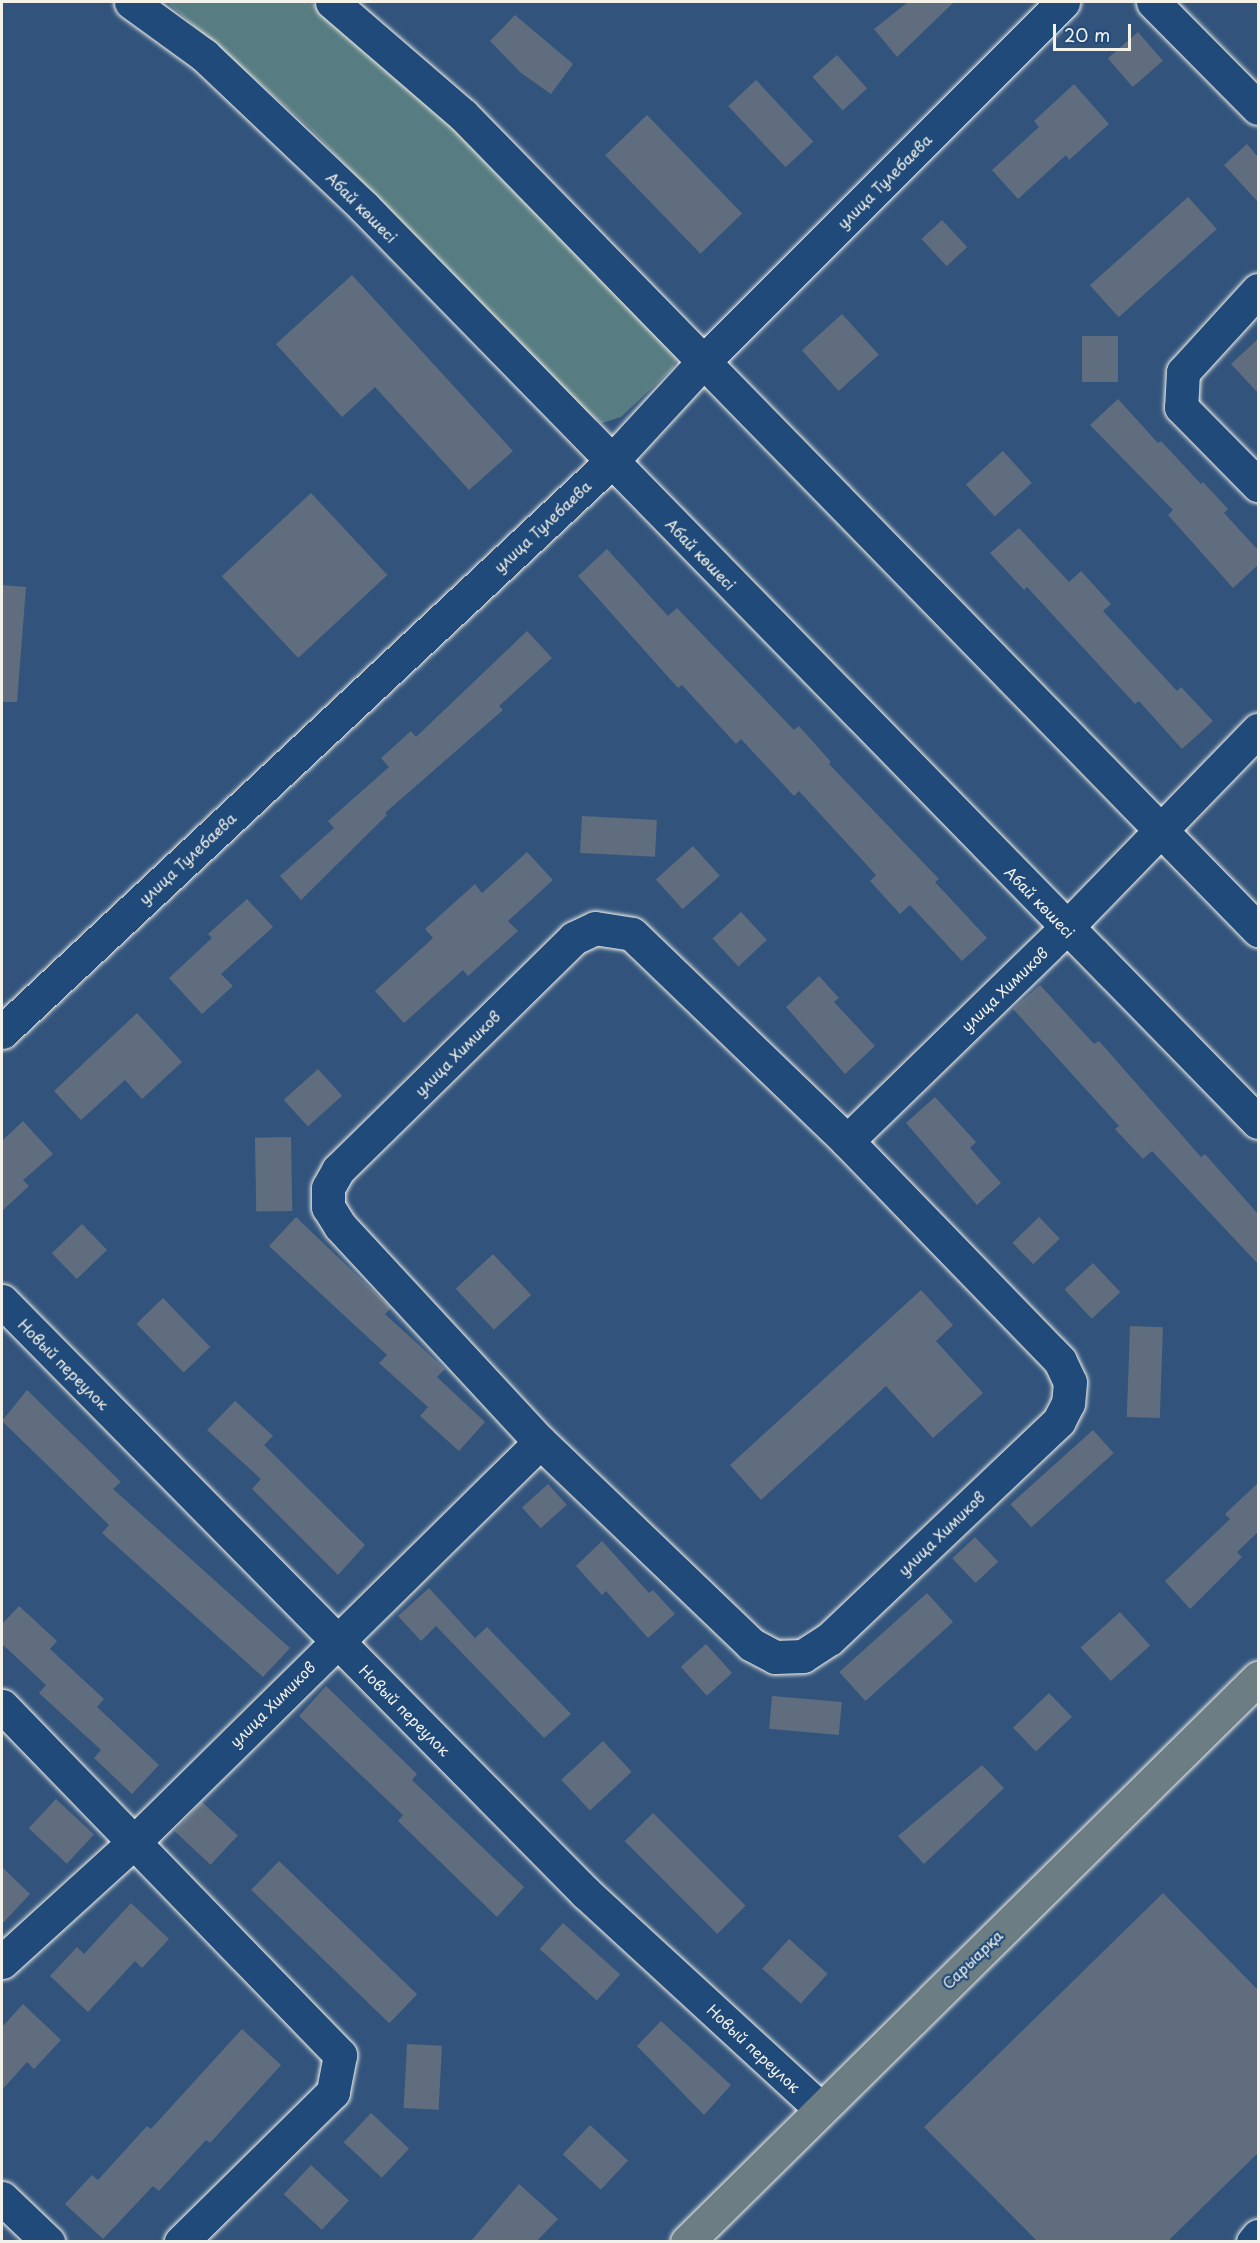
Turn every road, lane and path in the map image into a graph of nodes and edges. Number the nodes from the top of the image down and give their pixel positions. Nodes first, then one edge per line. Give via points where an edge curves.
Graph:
1 (131, 2) edge
2 (332, 2) edge
3 (1063, 2) edge
4 (1153, 2) edge
5 (1258, 108) edge
6 (1258, 290) edge
7 (704, 361) junction
8 (611, 462) junction
9 (1258, 485) edge
10 (1258, 730) edge
11 (1160, 830) junction
12 (1066, 928) junction
13 (1258, 930) edge
14 (2, 1032) edge
15 (1258, 1122) edge
16 (847, 1141) junction
17 (2, 1301) edge
18 (540, 1442) junction
19 (336, 1640) junction
20 (1258, 1678) edge
21 (2, 1706) edge
22 (134, 1842) junction
23 (2, 1962) edge
24 (820, 2109) junction
25 (2, 2198) edge
26 (1258, 2236) edge
27 (48, 2241) edge
28 (181, 2241) edge
29 (687, 2241) edge
30 (1253, 2241) edge

1 - 8 street, Абай көшесі via 204,55 356,199
2 - 7 street via 463,115
3 - 7 street, улица Тулебаева
4 - 5 street
6 - 9 street via 1183,372 1181,407
7 - 8 street, улица Тулебаева
7 - 11 street
8 - 12 street, Абай көшесі
8 - 14 street, улица Тулебаева
10 - 11 street, улица Химиков
11 - 12 street, улица Химиков
11 - 13 street
12 - 15 street, Абай көшесі
12 - 16 street, улица Химиков
16 - 18 street, улица Химиков via 632,934 595,928 574,938 338,1170 328,1188 328,1207 340,1226
16 - 18 street, улица Химиков via 1060,1361 1070,1382 1068,1403 1059,1421 829,1640 803,1656 775,1657 751,1644
17 - 19 street, Новый переулок
18 - 19 street, улица Химиков
19 - 22 street, улица Химиков
19 - 24 street, Новый переулок via 586,1893
20 - 24 main road, Сарыарқа
21 - 22 street
22 - 23 street, улица Химиков
22 - 28 street via 340,2055 333,2092
24 - 29 main road, Сарыарқа
25 - 27 street
26 - 30 street

